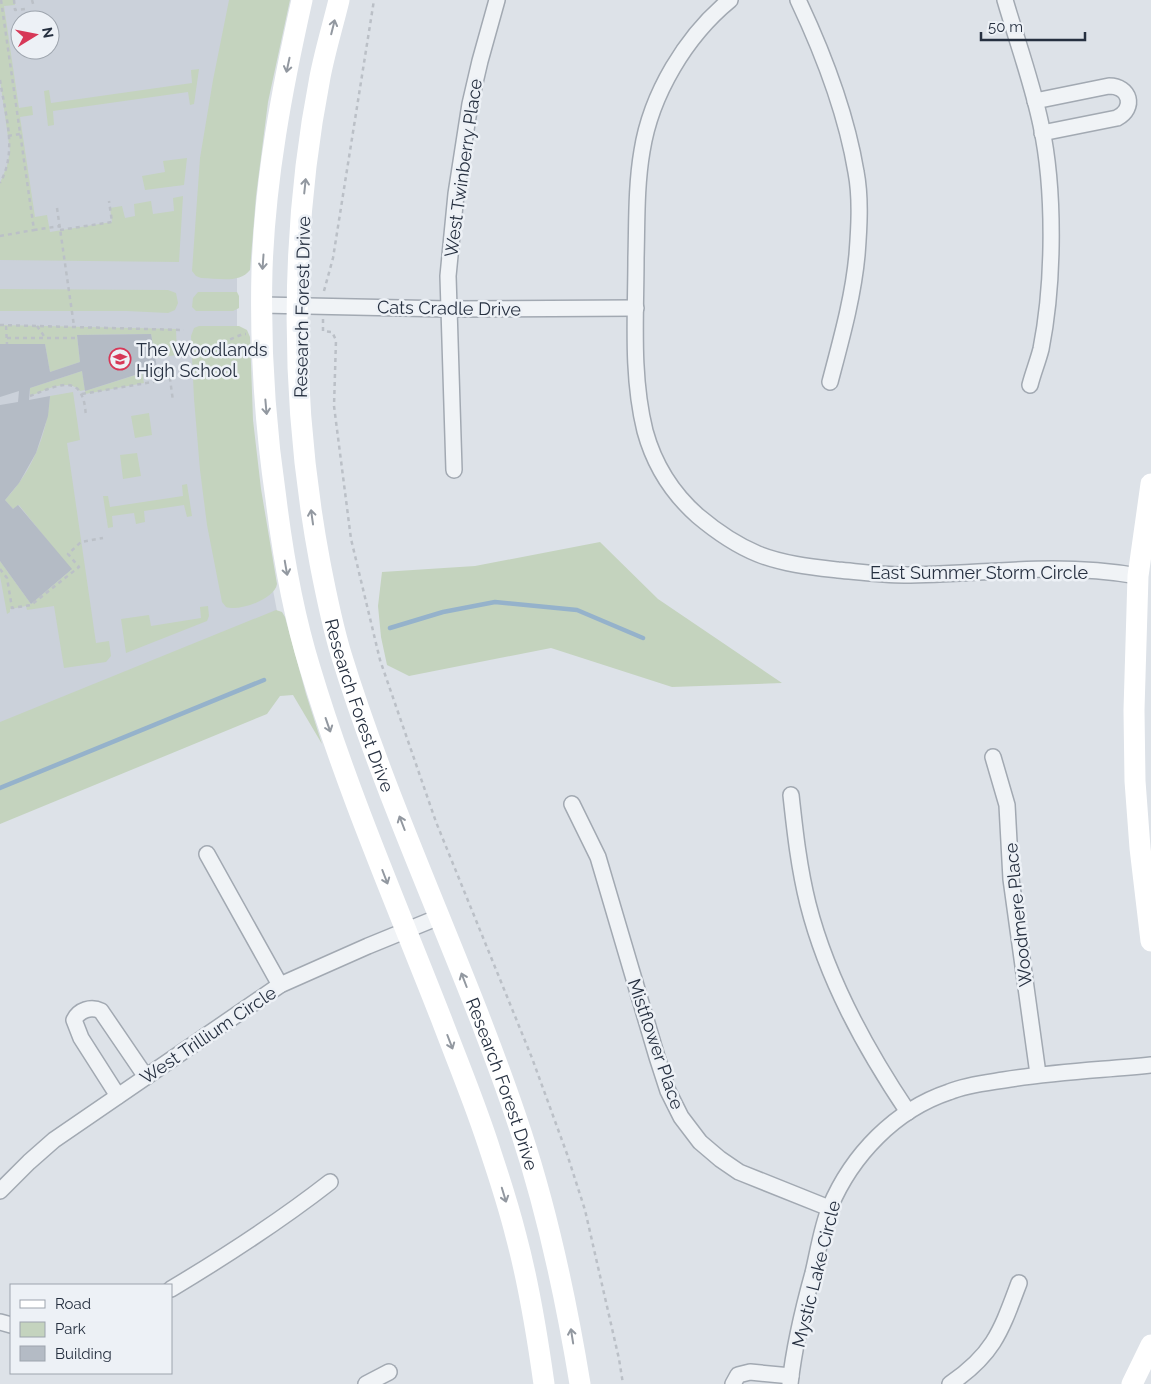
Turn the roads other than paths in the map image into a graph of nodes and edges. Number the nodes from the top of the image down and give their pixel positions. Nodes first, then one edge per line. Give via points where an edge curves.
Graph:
1 (302, 0) edge
2 (339, 0) edge
3 (497, 0) edge
4 (730, 0) edge
5 (798, 0) edge
6 (1005, 0) edge
7 (1035, 101) junction
8 (1042, 133) junction
9 (298, 305) junction
10 (262, 306) junction
11 (448, 308) junction
12 (636, 308) junction
13 (830, 382) dead end
14 (1030, 385) dead end
15 (454, 470) dead end
16 (1151, 484) edge
17 (1138, 576) junction
18 (993, 757) dead end
19 (791, 795) dead end
20 (572, 804) dead end
21 (1145, 826) edge
22 (207, 854) dead end
23 (1146, 854) edge
24 (440, 918) junction
25 (407, 931) junction
26 (1151, 942) edge
27 (280, 985) junction
28 (1151, 1066) edge
29 (1038, 1074) junction
30 (146, 1078) junction
31 (118, 1096) junction
32 (908, 1112) junction
33 (330, 1182) dead end
34 (0, 1191) edge
35 (829, 1208) junction
36 (1019, 1283) dead end
37 (172, 1288) edge
38 (1151, 1345) edge
39 (390, 1372) dead end
40 (791, 1380) edge
41 (366, 1384) edge
42 (544, 1384) edge
43 (580, 1384) edge
44 (733, 1384) edge
45 (950, 1384) edge
46 (1132, 1384) edge

1 -> 10 main road, Research Forest Drive via 273,154 262,268
9 -> 2 main road, Research Forest Drive via 308,157 320,75
3 - 11 street, West Twinberry Place via 464,139 448,276
4 - 12 street, East Summer Storm Circle via 682,52 668,76 649,123 638,182
5 - 13 street via 834,85 857,174 857,256
6 - 7 street
7 - 8 street
7 - 8 street via 1109,86 1121,88 1128,98 1127,110 1117,118
8 - 14 street via 1048,172 1050,272 1041,350
9 - 10 street, Cats Cradle Drive
9 - 11 street, Cats Cradle Drive
24 -> 9 main road, Research Forest Drive via 378,761 332,618 304,461
10 -> 25 main road, Research Forest Drive via 270,462 298,624 345,774
11 - 12 street, Cats Cradle Drive
11 - 15 street, West Twinberry Place
12 - 17 street, East Summer Storm Circle via 640,406 653,453 663,474 689,508 735,543 760,555 790,563 871,574 1050,569
16 - 17 main road
17 - 21 main road via 1135,781
18 - 29 street, Woodmere Place via 1007,805 1011,879
19 - 32 street via 796,847 808,905 827,962 851,1018
20 - 35 street, Mistflower Place via 598,857 657,1057 680,1117 700,1142 739,1172
21 - 23 main road
22 - 27 street
23 - 26 main road
24 - 25 street, West Trillium Circle
43 -> 24 main road, Research Forest Drive via 568,1311 522,1134
25 - 27 street, West Trillium Circle
25 -> 42 main road, Research Forest Drive via 496,1167 517,1237
27 - 30 street, West Trillium Circle
28 - 29 street, Mystic Lake Circle
29 - 32 street, Mystic Lake Circle via 975,1084 949,1092
30 - 31 street, West Trillium Circle
30 - 31 street via 101,1011 96,1008 82,1011 74,1020 76,1028
31 - 34 street, West Trillium Circle via 54,1140
32 - 35 street, Mystic Lake Circle via 860,1154
33 - 37 street via 254,1237
35 - 40 street, Mystic Lake Circle via 806,1297
36 - 45 street via 1003,1326 991,1346 978,1362
38 - 46 main road
39 - 41 street
40 - 44 street via 750,1372 738,1375

